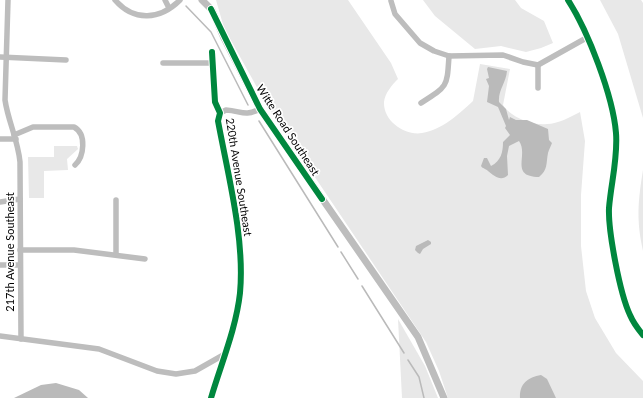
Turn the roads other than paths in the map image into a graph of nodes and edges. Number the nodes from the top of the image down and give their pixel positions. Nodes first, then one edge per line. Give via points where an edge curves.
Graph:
1 (8, 0) edge
2 (115, 0) edge
3 (165, 0) edge
4 (173, 0) edge
5 (180, 0) edge
6 (202, 0) edge
7 (209, 0) edge
8 (568, 0) edge
9 (391, 1) dead end
10 (168, 8) junction
11 (220, 28) junction
12 (588, 38) junction
13 (212, 52) dead end
14 (449, 56) junction
15 (3, 57) edge
16 (66, 60) dead end
17 (163, 63) dead end
18 (212, 63) junction
19 (538, 65) junction
20 (538, 88) dead end
21 (421, 103) dead end
22 (260, 109) junction
23 (220, 113) junction
24 (15, 137) junction
25 (0, 139) edge
26 (75, 165) dead end
27 (20, 199) junction
28 (116, 200) dead end
29 (0, 202) edge
30 (20, 250) junction
31 (116, 254) junction
32 (145, 259) dead end
33 (20, 264) junction
34 (0, 265) edge
35 (643, 335) edge
36 (0, 336) edge
37 (21, 339) junction
38 (225, 354) junction
39 (210, 398) edge
40 (444, 398) edge

1 - 15 street, 217th Avenue Southeast
2 - 10 street via 126,11 137,16 150,15
3 - 10 street
4 - 10 street
5 - 10 street
6 - 11 street, Witte Road Southeast via 212,10
7 - 11 street, Witte Road Southeast via 218,15
8 - 12 street
9 - 14 street via 395,14 420,43
11 - 22 street, Witte Road Southeast
12 - 19 street
12 - 35 street via 610,102 616,132 609,210 610,231 624,301 634,324
13 - 18 street, 220th Avenue Southeast
14 - 19 street via 503,55
14 - 21 street via 445,86
15 - 16 street
15 - 24 street, 217th Avenue Southeast via 5,100
17 - 18 street
18 - 23 street, 220th Avenue Southeast via 215,102
19 - 20 street
22 - 23 street via 250,114 226,110
22 - 40 street, Witte Road Southeast via 410,324 425,351
23 - 38 street, 220th Avenue Southeast via 218,122 236,225 241,272 237,307
24 - 25 street
24 - 26 street via 33,127 71,126 78,129 82,136 81,158
24 - 27 street, 217th Avenue Southeast via 20,162
27 - 29 street
27 - 30 street, 217th Avenue Southeast
28 - 31 street
30 - 31 street via 74,250
30 - 33 street, 217th Avenue Southeast
31 - 32 street
33 - 34 street
33 - 37 street, 217th Avenue Southeast
36 - 37 street
37 - 38 street via 99,349 157,371 176,374 195,371
38 - 39 street, 220th Avenue Southeast

